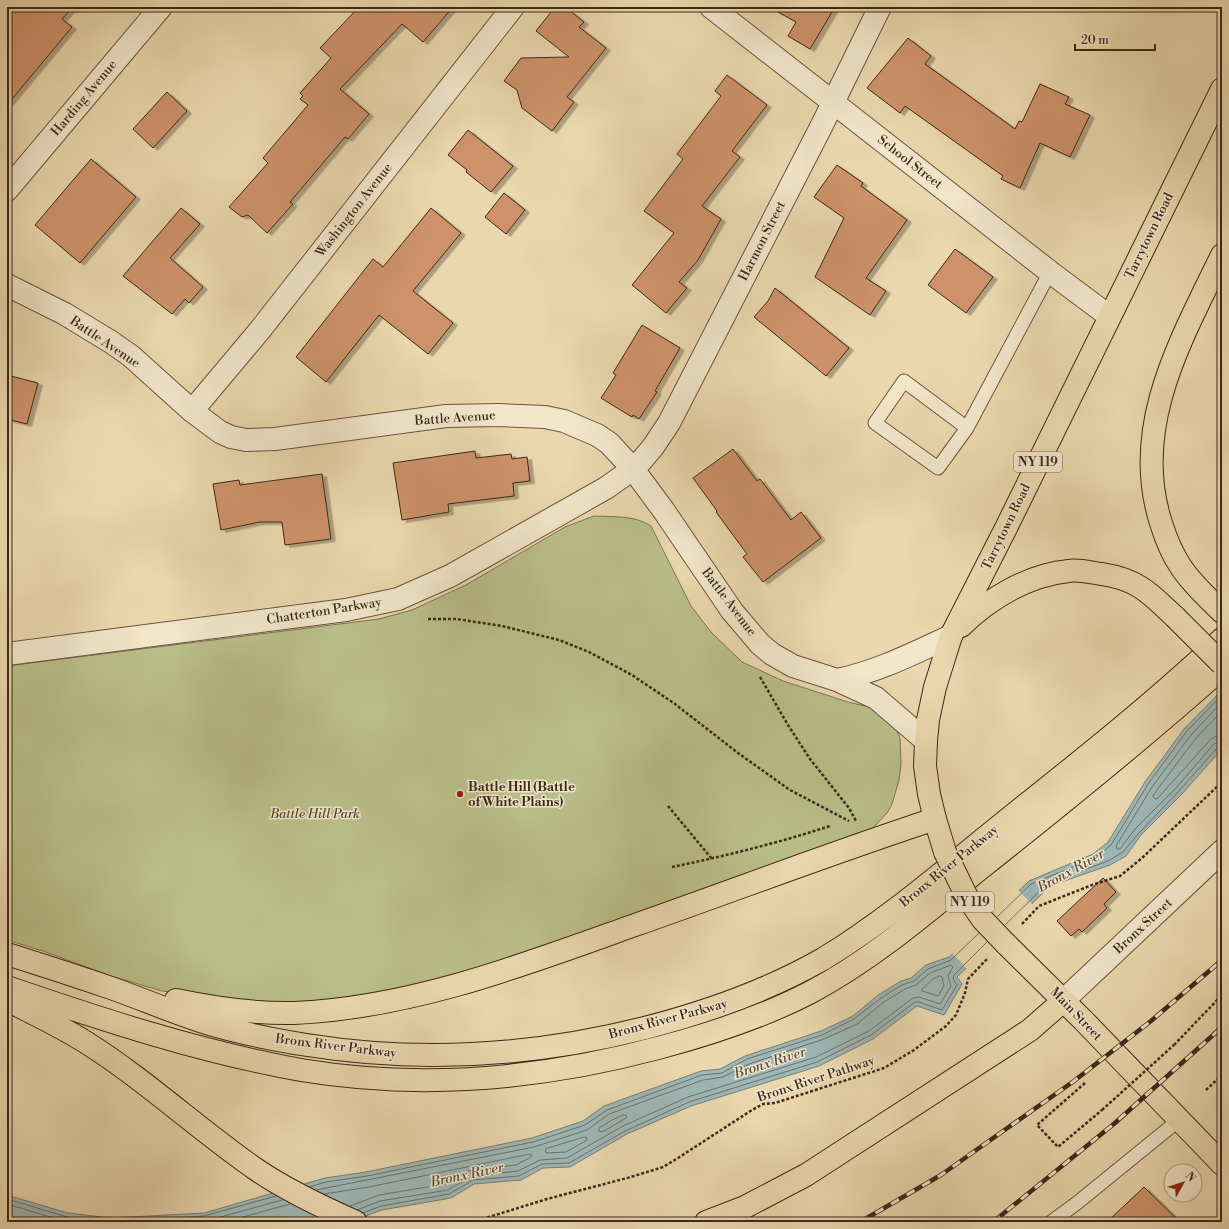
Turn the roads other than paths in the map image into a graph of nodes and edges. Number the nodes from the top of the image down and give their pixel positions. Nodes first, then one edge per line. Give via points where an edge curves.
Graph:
1 (161, 7) edge
2 (513, 7) edge
3 (711, 7) edge
4 (880, 7) edge
5 (1222, 88) edge
6 (833, 103) junction
7 (7, 190) edge
8 (1222, 255) edge
9 (1050, 272) junction
10 (7, 285) edge
11 (1109, 316) junction
12 (192, 411) junction
13 (967, 428) junction
14 (633, 469) junction
15 (1222, 612) edge
16 (951, 636) junction
17 (1222, 639) edge
18 (7, 654) edge
19 (1222, 664) edge
20 (1222, 668) edge
21 (837, 680) junction
22 (926, 741) junction
23 (935, 819) junction
24 (1222, 851) edge
25 (945, 852) joint
26 (7, 954) edge
27 (7, 987) edge
28 (108, 987) junction
29 (7, 1000) edge
30 (1063, 1001) junction
31 (1179, 1120) junction
32 (1222, 1164) edge
33 (365, 1221) edge
34 (706, 1222) edge
35 (1051, 1222) edge

1 - 7 street, Harding Avenue
2 - 12 street, Washington Avenue via 260,330
3 - 6 street, School Street
4 - 6 street, Harmon Street
5 - 11 main road, Tarrytown Road / NY 119
6 - 9 street, School Street
6 - 14 street, Harmon Street via 669,423 653,447
8 - 15 main road via 1167,378 1159,403 1151,454 1156,507 1168,543 1181,568
9 - 11 street, School Street
9 - 13 lane
10 - 12 street, Battle Avenue via 111,342 136,360
11 - 16 main road, Tarrytown Road / NY 119
12 - 14 street, Battle Avenue via 220,432 246,440 275,439 446,416 545,417 564,421 598,435
13 - 13 lane via 938,468 875,424 904,381
14 - 18 street, Chatterton Parkway via 606,488 450,576 398,599 346,610
14 - 21 street, Battle Avenue via 732,611 760,644 793,666
16 - 19 main road, bridge via 968,619 1002,594 1037,578 1070,570 1108,575 1140,586
16 - 21 street via 879,668
16 - 22 main road, Tarrytown Road / NY 119 via 928,720
17 - 28 main road, Bronx River Parkway via 1079,762 879,922 823,958 780,981 739,999 673,1020 587,1041 533,1049 448,1055 389,1055 305,1045 213,1025
20 - 27 main road, Bronx River Parkway via 1068,799 899,934 854,966 799,998 747,1020 630,1056 570,1068 487,1079 437,1081 341,1075 302,1070 207,1049 112,1022
21 - 22 street, Battle Avenue via 876,698
22 - 23 main road, Tarrytown Road / NY 119 via 925,766
23 - 25 main road, Tarrytown Road / NY 119
23 - 28 main road via 580,945 414,996 324,1011 293,1013 218,1008
24 - 30 street, Bronx Street
25 - 30 main road, Main Street / NY 119, bridge via 967,897 983,920
26 - 28 main road, Bronx River Parkway
29 - 33 main road via 88,1044 258,1171 327,1209
30 - 31 main road, Main Street
30 - 34 main road via 1030,1030 806,1175 745,1207
31 - 32 main road, Main Street
31 - 35 lane

